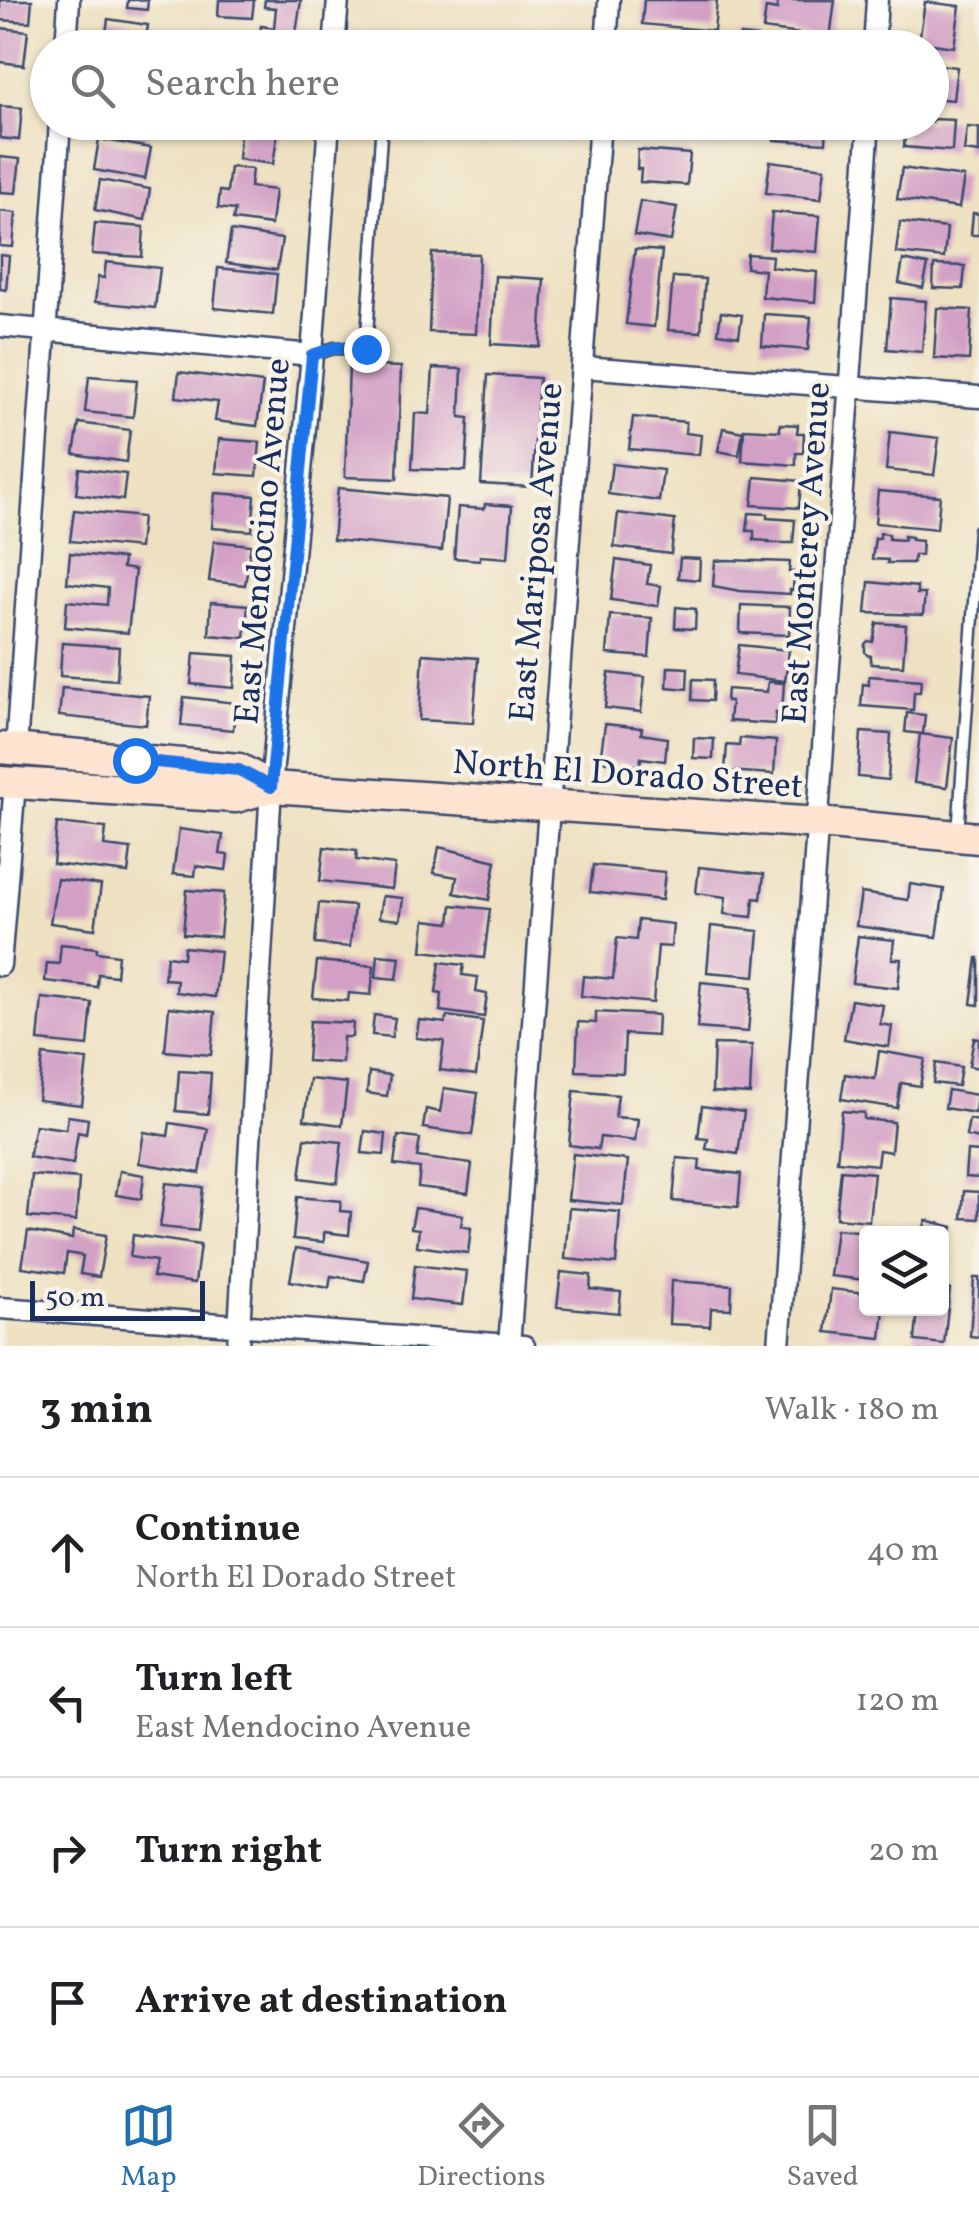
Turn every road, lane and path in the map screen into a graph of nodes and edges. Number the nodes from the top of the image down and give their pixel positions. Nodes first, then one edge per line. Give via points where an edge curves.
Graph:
1 (69, 0) edge
2 (338, 0) edge
3 (609, 0) edge
4 (878, 0) edge
5 (67, 30) edge
6 (336, 30) edge
7 (607, 30) edge
8 (876, 30) edge
9 (59, 140) edge
10 (328, 140) edge
11 (381, 140) edge
12 (599, 140) edge
13 (868, 140) edge
14 (0, 326) edge
15 (45, 329) junction
16 (312, 355) junction
17 (583, 367) junction
18 (850, 388) junction
19 (979, 397) edge
20 (979, 530) edge
21 (8, 749) edge
22 (7, 782) edge
23 (271, 787) junction
24 (548, 806) junction
25 (819, 822) junction
26 (968, 836) edge
27 (0, 965) edge
28 (0, 1308) edge
29 (239, 1336) edge
30 (509, 1345) edge
31 (524, 1346) edge
32 (779, 1346) edge

1 - 5 street
2 - 6 street
3 - 7 street
4 - 8 street
9 - 15 street
10 - 16 street, East Mendocino Avenue
11 - 16 lane via 366,349
12 - 17 street, East Mariposa Avenue
13 - 18 street, East Monterey Avenue
14 - 15 street
15 - 16 street
15 - 21 street
16 - 23 street, East Mendocino Avenue
17 - 18 street
17 - 24 street, East Mariposa Avenue
18 - 19 street
18 - 25 street, East Monterey Avenue
20 - 26 lane
21 - 23 main road, North El Dorado Street via 239,770
22 - 23 main road, North El Dorado Street via 236,797
22 - 27 street
23 - 24 main road, North El Dorado Street
23 - 29 street, East Mendocino Avenue
24 - 25 main road, North El Dorado Street
24 - 30 street, East Mariposa Avenue
25 - 26 main road, North El Dorado Street
25 - 32 street, East Monterey Avenue
28 - 29 street
29 - 30 street
30 - 31 street

